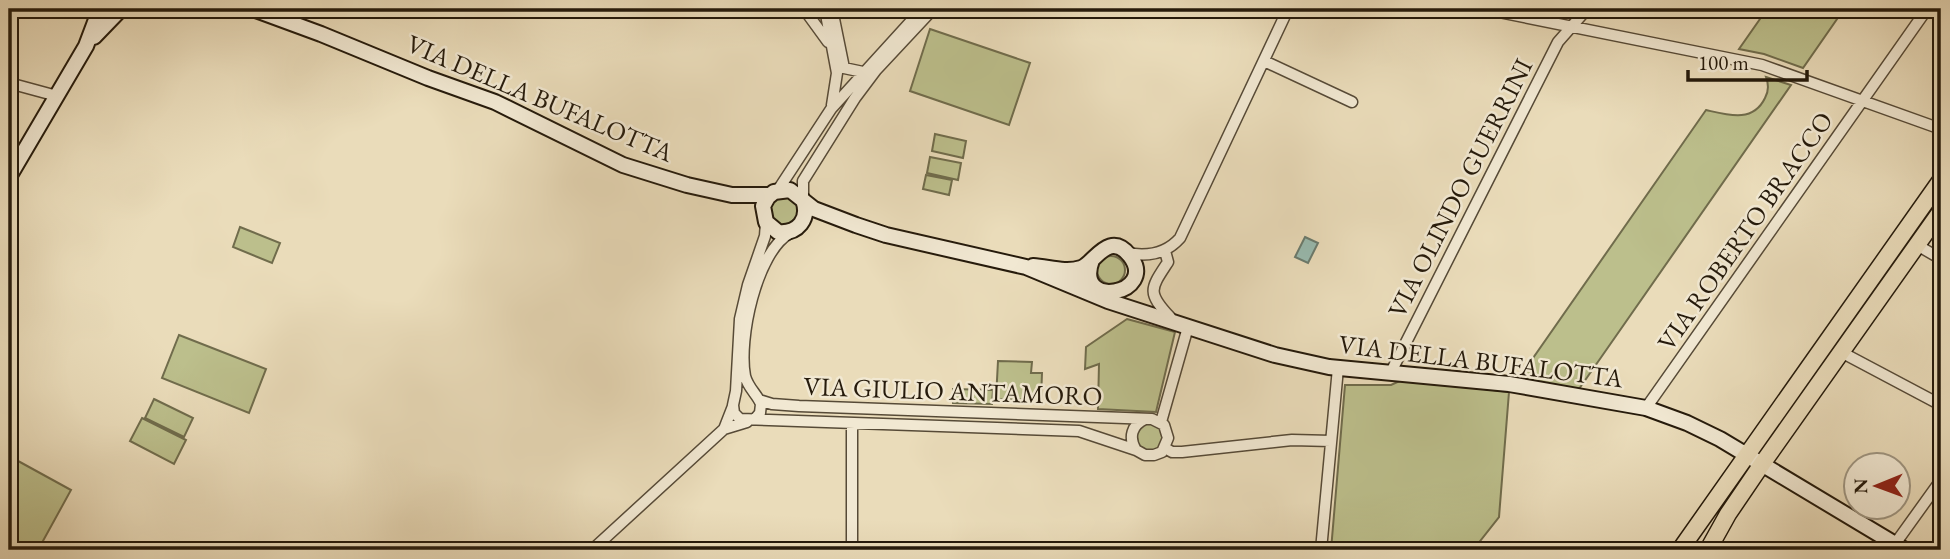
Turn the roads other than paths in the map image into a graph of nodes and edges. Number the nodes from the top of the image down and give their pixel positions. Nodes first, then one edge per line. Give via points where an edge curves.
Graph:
1 (100, 9) edge
2 (121, 9) edge
3 (253, 9) edge
4 (804, 9) edge
5 (825, 9) edge
6 (832, 9) edge
7 (922, 9) edge
8 (933, 9) edge
9 (1287, 9) edge
10 (1484, 9) edge
11 (1587, 9) edge
12 (1927, 9) edge
13 (1571, 27) junction
14 (86, 46) junction
15 (832, 49) junction
16 (1264, 61) junction
17 (844, 68) junction
18 (863, 72) junction
19 (9, 83) edge
20 (848, 88) junction
21 (57, 96) junction
22 (1863, 100) junction
23 (1352, 102) dead end
24 (831, 109) junction
25 (1941, 129) edge
26 (829, 138) junction
27 (809, 141) junction
28 (823, 148) junction
29 (14, 158) edge
30 (9, 177) edge
31 (1941, 180) edge
32 (774, 193) junction
33 (732, 195) junction
34 (803, 200) junction
35 (1941, 211) edge
36 (764, 217) junction
37 (856, 225) junction
38 (798, 226) junction
39 (1917, 245) junction
40 (1164, 251) junction
41 (1127, 253) junction
42 (1941, 259) edge
43 (1092, 260) junction
44 (1026, 267) junction
45 (1041, 274) junction
46 (1092, 281) junction
47 (1130, 284) junction
48 (1109, 293) junction
49 (1138, 311) junction
50 (1847, 315) junction
51 (1170, 317) junction
52 (1861, 325) junction
53 (1188, 327) junction
54 (1841, 352) junction
55 (1338, 368) junction
56 (1391, 372) junction
57 (1789, 396) junction
58 (758, 398) junction
59 (734, 403) junction
60 (1803, 405) junction
61 (1941, 405) edge
62 (1646, 408) junction
63 (1146, 419) junction
64 (752, 420) junction
65 (1161, 422) junction
66 (852, 423) junction
67 (724, 429) junction
68 (1331, 441) junction
69 (1729, 444) junction
70 (1165, 448) junction
71 (1136, 450) junction
72 (1746, 455) junction
73 (1762, 464) junction
74 (1729, 480) junction
75 (1941, 480) edge
76 (1900, 547) edge
77 (592, 550) edge
78 (852, 550) edge
79 (1321, 550) edge
80 (1680, 550) edge
81 (1708, 550) edge

1 - 14 street
2 - 14 street
3 - 33 street, VIA DELLA BUFALOTTA via 495,102 623,165
4 - 15 street
5 - 15 street
6 - 17 street
7 - 18 street
8 - 26 street via 876,70
9 - 16 street
10 - 13 street
11 - 13 street, VIA OLINDO GUERRINI
12 - 22 street, VIA ROBERTO BRACCO
13 - 22 street via 1762,65
13 - 56 street, VIA OLINDO GUERRINI via 1552,53
14 - 21 street
15 - 24 street via 837,79
16 - 23 street
16 - 40 street via 1180,238
17 - 18 street
17 - 20 street
18 - 20 street
19 - 21 street
20 - 24 street
20 - 26 street via 848,99
21 - 29 street
22 - 25 street
22 - 62 street, VIA ROBERTO BRACCO
24 - 27 street
26 - 28 street
27 - 28 street
27 - 32 street
28 - 34 street via 803,181
29 - 30 street
31 - 50 main road
32 - 33 street, VIA DELLA BUFALOTTA
32 - 34 street via 792,191
32 - 36 street via 764,203
33 - 36 street, VIA DELLA BUFALOTTA
34 - 37 street, VIA DELLA BUFALOTTA
34 - 38 street via 806,211
35 - 39 main road
36 - 38 street via 778,232
36 - 59 street via 765,236 741,314
37 - 38 street, VIA DELLA BUFALOTTA via 827,221
37 - 44 street, VIA DELLA BUFALOTTA
38 - 58 street via 771,251 749,313 745,369
39 - 42 street
39 - 52 main road
40 - 41 street
40 - 51 street via 1168,262 1155,279 1153,291
41 - 43 street, VIA DELLA BUFALOTTA via 1109,248
41 - 47 street via 1135,267
43 - 44 street, VIA DELLA BUFALOTTA via 1073,270
43 - 46 street
44 - 45 street, VIA DELLA BUFALOTTA
45 - 46 street, VIA DELLA BUFALOTTA
45 - 49 street, VIA DELLA BUFALOTTA
46 - 48 street, VIA DELLA BUFALOTTA
47 - 48 street
47 - 51 street, VIA DELLA BUFALOTTA via 1136,300
48 - 49 street, VIA DELLA BUFALOTTA
49 - 53 street, VIA DELLA BUFALOTTA
50 - 52 street
50 - 57 main road
51 - 53 street, VIA DELLA BUFALOTTA
52 - 54 main road
53 - 55 street, VIA DELLA BUFALOTTA via 1264,352
53 - 65 street
54 - 60 main road
54 - 61 street
55 - 56 street, VIA DELLA BUFALOTTA
55 - 68 street
56 - 62 street, VIA DELLA BUFALOTTA via 1509,384
57 - 60 street
57 - 72 main road
58 - 59 street via 744,393
58 - 63 street, VIA GIULIO ANTAMORO via 799,407
58 - 64 street via 761,411
59 - 64 street via 738,418
59 - 67 street
60 - 73 main road
62 - 69 street, VIA DELLA BUFALOTTA
63 - 65 street, VIA GIULIO ANTAMORO
63 - 71 street, VIA GIULIO ANTAMORO via 1132,432
64 - 66 street, VIA GIULIO ANTAMORO
64 - 67 street
65 - 70 street via 1168,434
66 - 71 street, VIA GIULIO ANTAMORO via 1079,431
66 - 78 street
67 - 77 street
68 - 70 street via 1286,440 1178,453
68 - 79 street
69 - 72 street, VIA DELLA BUFALOTTA
69 - 74 street
70 - 71 street, VIA GIULIO ANTAMORO via 1151,456
72 - 73 street, VIA DELLA BUFALOTTA
72 - 74 main road
73 - 76 street, VIA DELLA BUFALOTTA
73 - 81 main road
74 - 80 main road
75 - 76 street

